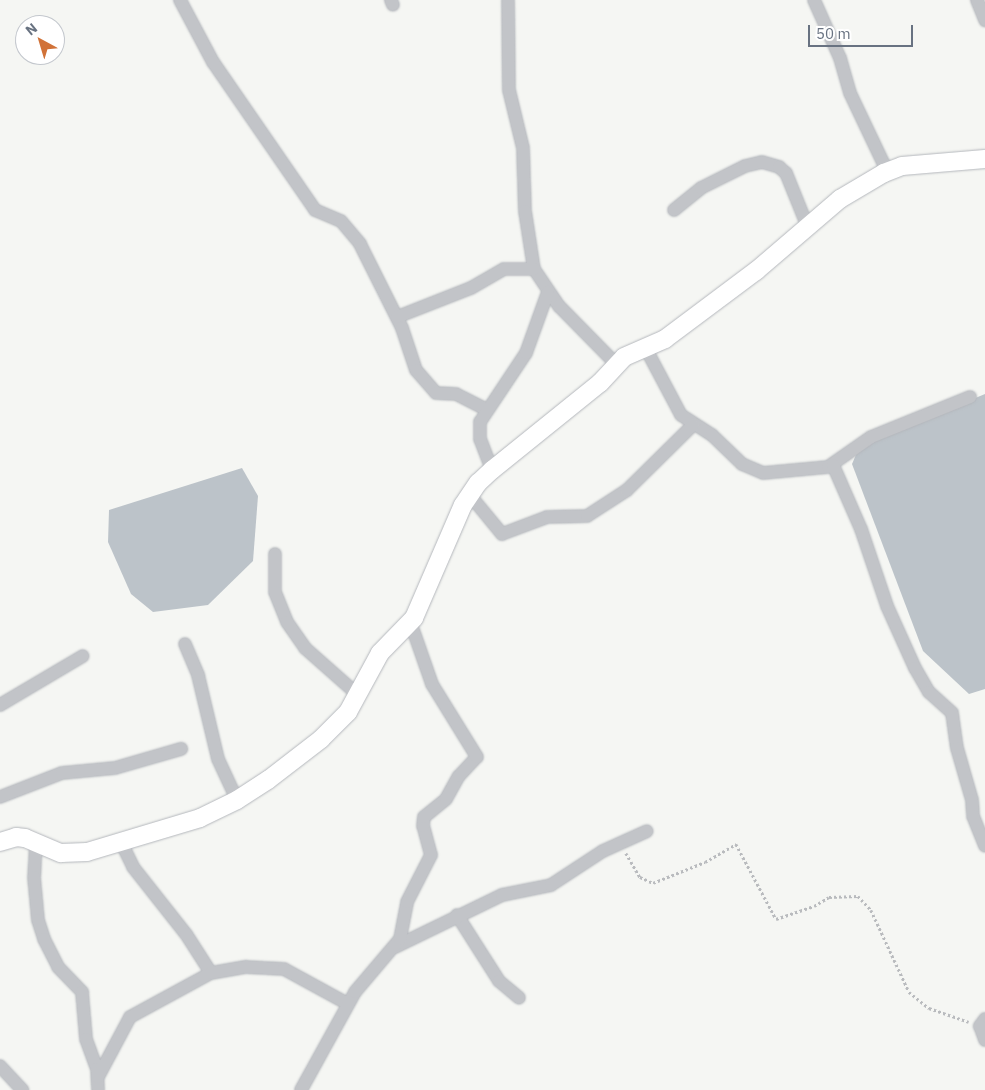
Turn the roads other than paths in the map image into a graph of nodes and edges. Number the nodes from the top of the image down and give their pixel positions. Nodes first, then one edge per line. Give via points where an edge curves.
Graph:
1 (180, 0) edge
2 (508, 0) edge
3 (814, 0) edge
4 (978, 0) edge
5 (985, 20) edge
6 (985, 159) edge
7 (888, 172) junction
8 (674, 210) dead end
9 (807, 226) junction
10 (534, 269) junction
11 (548, 292) junction
12 (397, 317) junction
13 (645, 348) junction
14 (616, 364) junction
15 (970, 397) dead end
16 (487, 410) junction
17 (693, 426) junction
18 (833, 464) junction
19 (492, 470) junction
20 (469, 494) junction
21 (275, 554) dead end
22 (411, 624) junction
23 (185, 644) dead end
24 (83, 656) dead end
25 (357, 694) junction
26 (0, 705) edge
27 (181, 750) dead end
28 (0, 797) edge
29 (237, 800) junction
30 (647, 831) dead end
31 (1, 837) edge
32 (36, 842) junction
33 (121, 842) junction
34 (985, 846) edge
35 (457, 916) junction
36 (396, 947) junction
37 (211, 973) junction
38 (520, 998) dead end
39 (348, 1004) junction
40 (982, 1022) edge
41 (985, 1040) edge
42 (0, 1066) edge
43 (98, 1077) junction
44 (22, 1090) edge
45 (98, 1090) edge
46 (301, 1090) edge

1 - 12 street via 213,62 315,210 341,221 356,238
2 - 10 street via 509,90 523,148 526,218
3 - 7 street via 840,58 850,93
4 - 5 street
6 - 7 street via 921,163
7 - 9 street via 840,199
8 - 9 street via 701,188 745,166 762,162 779,167 786,173
9 - 13 street via 732,290 665,339
10 - 11 street
10 - 12 street via 504,269 471,288
11 - 14 street
11 - 16 street via 526,353
12 - 16 street via 408,340 416,370 433,390 441,394 456,394
13 - 14 street via 630,352
13 - 17 street via 681,415
14 - 19 street via 600,383
15 - 18 street via 871,437
16 - 19 street via 478,430
17 - 18 street via 712,435 742,464 763,473 805,471
17 - 20 street via 627,490 587,516 547,517 502,534
18 - 34 street via 861,529 887,606 915,668 929,692 952,713 973,816
19 - 20 street
20 - 22 street
21 - 25 street via 275,592 287,622 305,648
22 - 25 street via 380,653
22 - 36 street via 432,684 477,757 459,776 446,798 424,817 423,826 431,855 407,902
23 - 29 street via 198,675 216,753
24 - 26 street
25 - 29 street via 348,712 321,739
27 - 28 street via 115,768 62,773
29 - 33 street via 182,824
30 - 35 street via 593,856 551,886 502,895
31 - 32 street
32 - 33 street via 67,854
32 - 43 street via 34,878 38,920 58,967 82,992 86,1039
33 - 37 street via 133,867 186,934
35 - 36 street
35 - 38 street via 498,981
36 - 39 street
37 - 39 street via 246,968 284,970
37 - 43 street via 149,1003 130,1017
39 - 46 street
40 - 41 street
42 - 44 street
43 - 45 street

